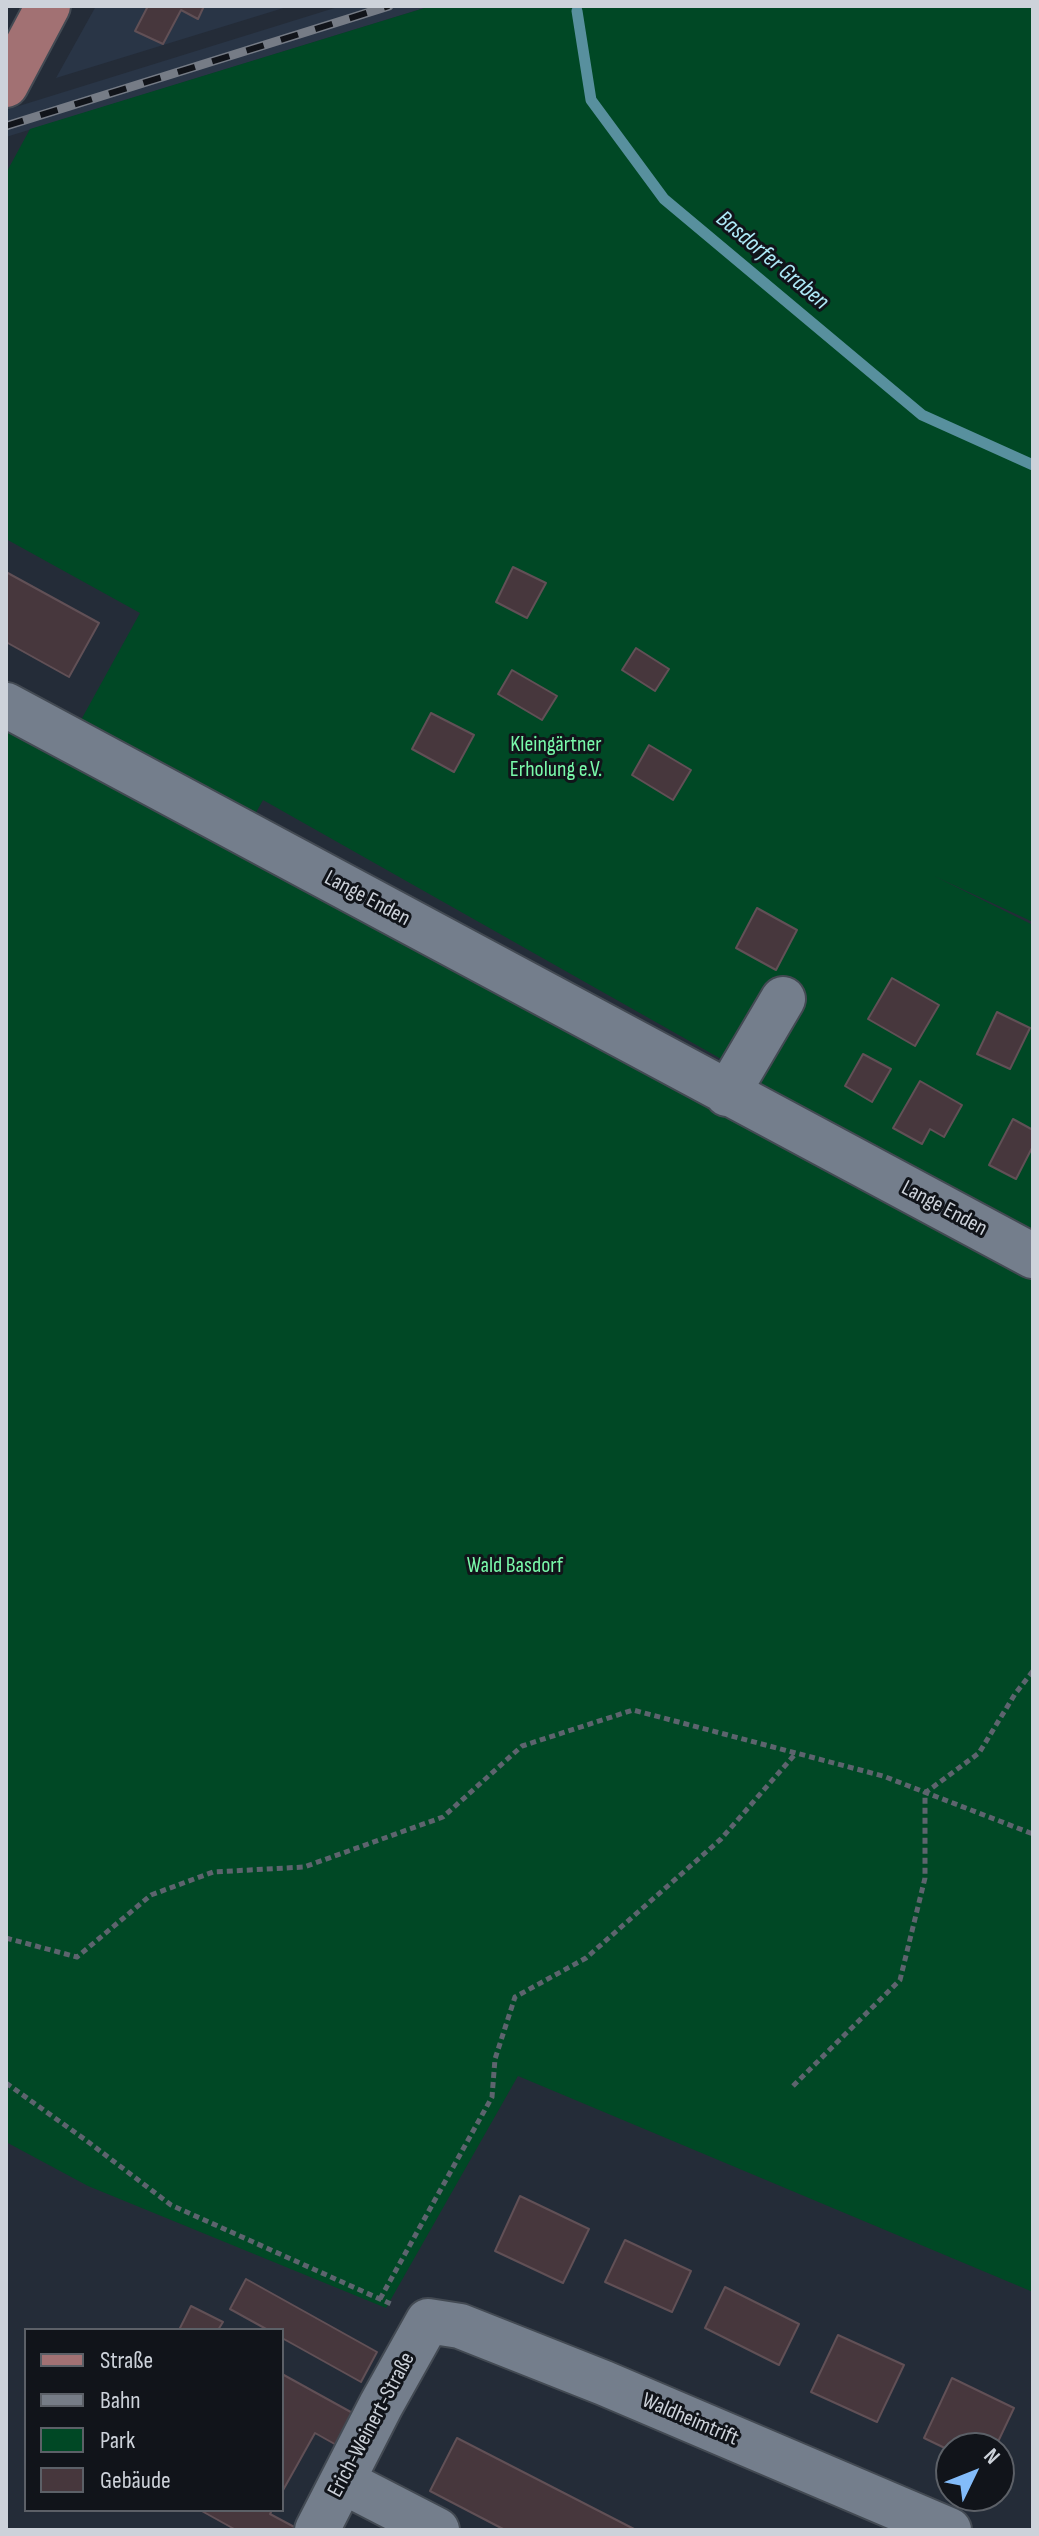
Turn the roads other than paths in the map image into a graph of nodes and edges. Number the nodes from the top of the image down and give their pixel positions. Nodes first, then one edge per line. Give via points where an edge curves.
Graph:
1 (48, 6) edge
2 (9, 71) edge
3 (6, 705) edge
4 (783, 999) dead end
5 (727, 1094) junction
6 (1033, 1256) edge
7 (428, 2321) joint
8 (342, 2481) junction
9 (317, 2530) edge
10 (437, 2530) edge
11 (949, 2530) edge

1 - 2 main road
3 - 5 street, Lange Enden
4 - 5 street
5 - 6 street, Lange Enden
7 - 8 street, Erich-Weinert-Straße
7 - 11 street, Waldheimtrift via 460,2326 604,2383
8 - 9 street, Erich-Weinert-Straße
8 - 10 street

